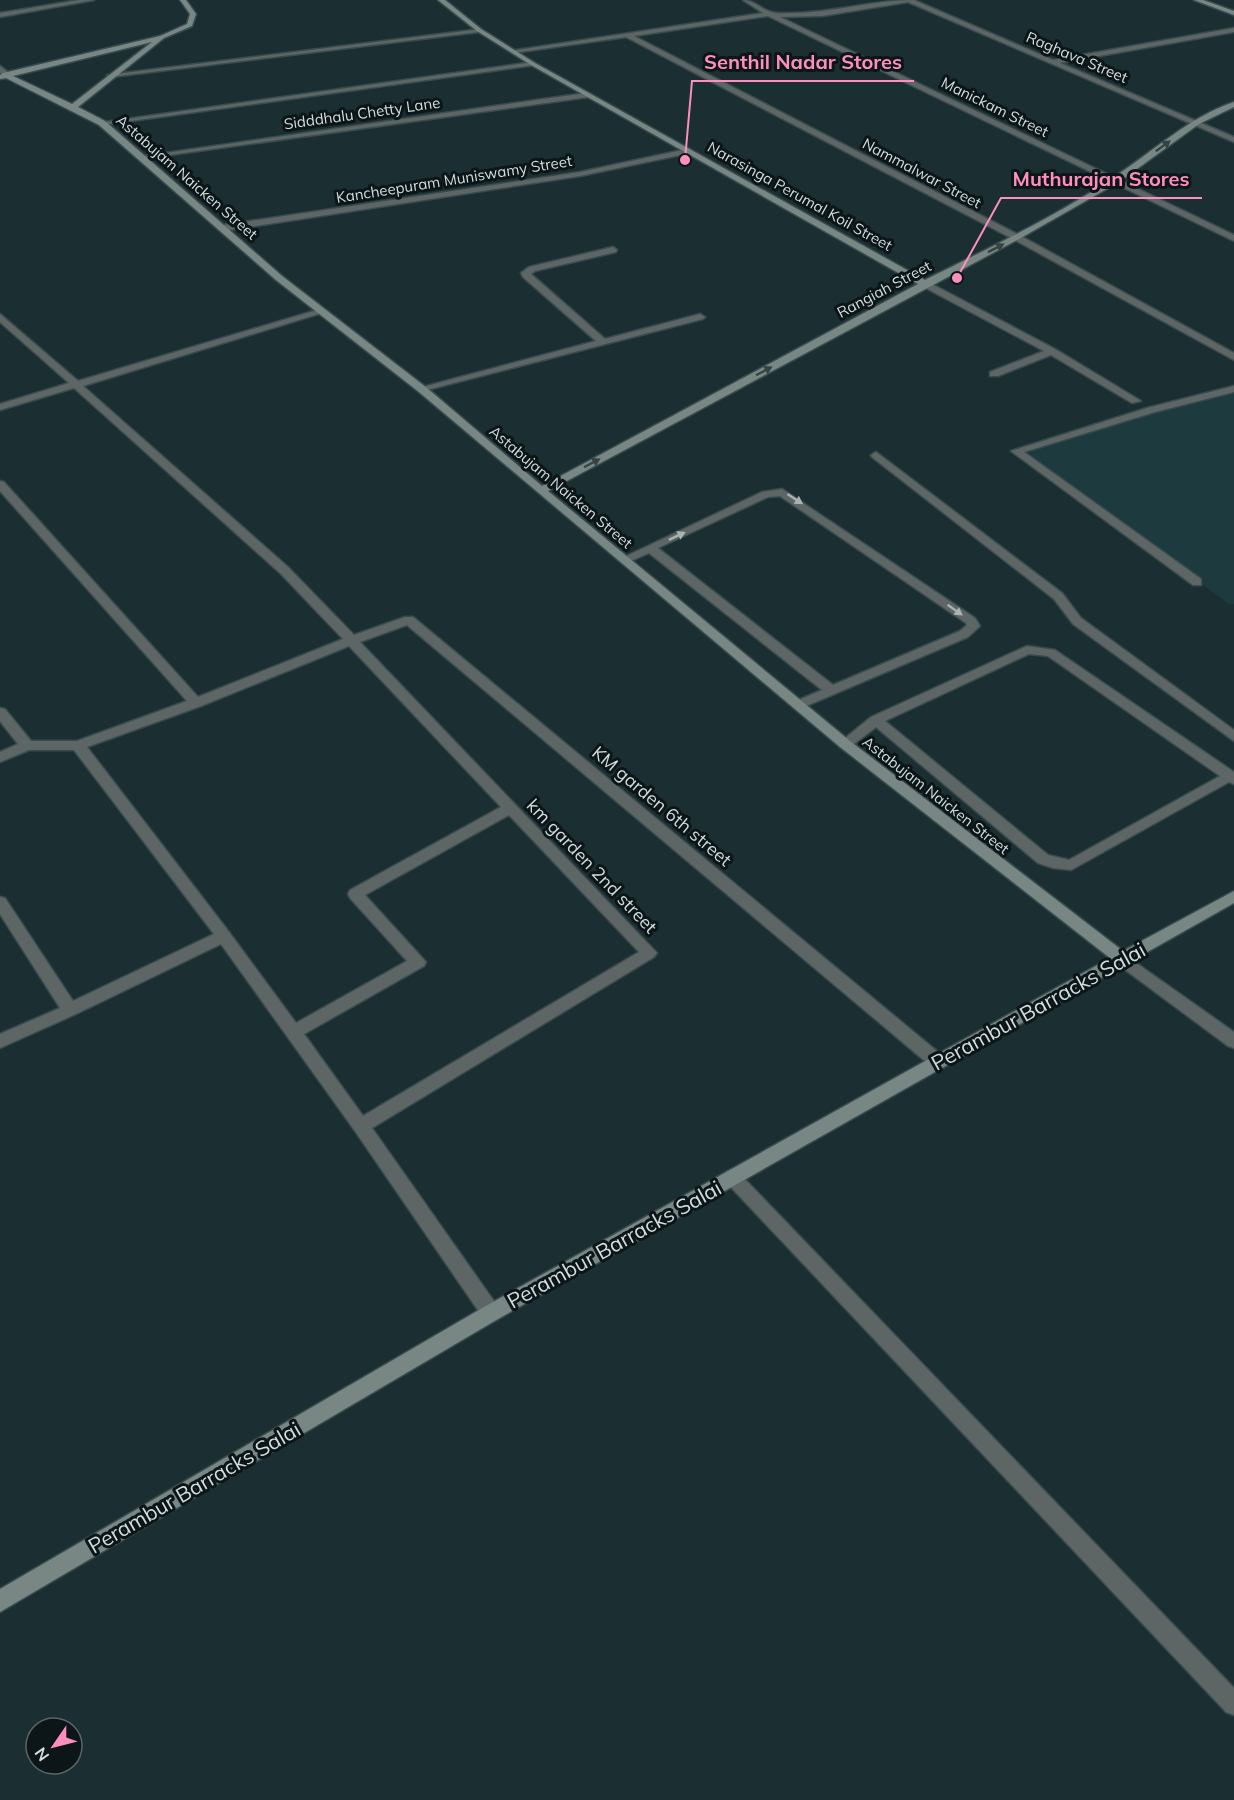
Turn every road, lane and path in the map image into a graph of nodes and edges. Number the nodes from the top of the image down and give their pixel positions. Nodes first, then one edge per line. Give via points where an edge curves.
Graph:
1 (91, 0) edge
2 (183, 0) edge
3 (441, 0) edge
4 (746, 0) edge
5 (909, 0) edge
6 (1197, 0) edge
7 (1234, 13) edge
8 (769, 14) junction
9 (0, 15) edge
10 (479, 30) junction
11 (1234, 30) edge
12 (626, 34) junction
13 (162, 37) junction
14 (513, 51) junction
15 (1052, 62) junction
16 (533, 64) junction
17 (0, 68) edge
18 (111, 75) junction
19 (3, 76) edge
20 (586, 95) junction
21 (1234, 104) edge
22 (72, 107) junction
23 (1196, 122) junction
24 (102, 123) junction
25 (1234, 140) edge
26 (687, 151) junction
27 (141, 158) junction
28 (1116, 180) junction
29 (223, 228) junction
30 (1016, 237) junction
31 (1234, 238) edge
32 (613, 250) dead end
33 (925, 284) junction
34 (320, 312) junction
35 (0, 317) edge
36 (700, 317) dead end
37 (603, 342) junction
38 (1052, 351) junction
39 (1234, 357) edge
40 (994, 374) dead end
41 (76, 384) junction
42 (1234, 389) edge
43 (423, 390) junction
44 (1136, 401) dead end
45 (0, 407) edge
46 (876, 455) dead end
47 (0, 484) edge
48 (541, 491) junction
49 (650, 548) junction
50 (624, 560) junction
51 (1197, 582) dead end
52 (350, 641) junction
53 (832, 691) junction
54 (196, 703) junction
55 (799, 705) junction
56 (0, 712) edge
57 (876, 720) junction
58 (1234, 737) edge
59 (845, 744) junction
60 (78, 745) junction
61 (27, 746) junction
62 (0, 757) edge
63 (1232, 778) edge
64 (510, 808) junction
65 (1234, 896) edge
66 (0, 902) edge
67 (224, 936) junction
68 (1122, 959) junction
69 (70, 1010) junction
70 (293, 1032) junction
71 (0, 1041) edge
72 (1234, 1041) edge
73 (938, 1062) junction
74 (361, 1126) junction
75 (732, 1177) junction
76 (491, 1313) junction
77 (0, 1601) edge
78 (1234, 1704) edge

1 - 9 street
2 - 13 street via 193,14 190,25
3 - 10 street, Narasinga Perumal Koil Street
4 - 8 street, Manickam Street
5 - 8 street via 804,15
5 - 15 street, Raghava Street
6 - 7 street
8 - 12 street
8 - 28 street, Manickam Street
10 - 14 street, Narasinga Perumal Koil Street
10 - 18 street
11 - 15 street
12 - 14 street
12 - 30 street, Nammalwar Street
13 - 18 street
13 - 19 street
14 - 16 street, Narasinga Perumal Koil Street
15 - 23 street, Raghava Street
16 - 20 street, Narasinga Perumal Koil Street
16 - 24 street
17 - 19 street
18 - 22 street
19 - 22 street, Astabujam Naicken Street
20 - 26 street, Narasinga Perumal Koil Street
20 - 27 street, Sidddhalu Chetty Lane
21 - 23 street, Rangiah Street
22 - 24 street, Astabujam Naicken Street
23 - 25 street, Raghava Street
28 -> 23 street, Rangiah Street
24 - 27 street, Astabujam Naicken Street
26 - 29 street, Kancheepuram Muniswamy Street via 580,174
26 - 33 street, Narasinga Perumal Koil Street
27 - 29 street, Astabujam Naicken Street
28 - 30 street, Rangiah Street
28 - 31 street, Manickam Street
29 - 34 street, Astabujam Naicken Street
33 -> 30 street, Rangiah Street
30 - 39 street, Nammalwar Street
32 - 37 street via 526,273
33 - 38 street, Narasinga Perumal Koil Street
48 -> 33 street, Rangiah Street
34 - 41 street
34 - 43 street, Astabujam Naicken Street
35 - 41 street, km garden 2nd street
36 - 37 street
37 - 43 street
38 - 40 street
38 - 44 street, Narasinga Perumal Koil Street
41 - 45 street
41 - 52 street, km garden 2nd street via 284,570
42 - 51 street via 1016,452
43 - 48 street, Astabujam Naicken Street
46 - 58 street via 1058,596 1077,621
47 - 54 street
48 - 50 street, Astabujam Naicken Street
49 - 50 street
49 - 53 street
49 -> 53 street via 766,494 782,492 974,626 964,634
50 - 55 street, Astabujam Naicken Street
52 - 54 street
52 - 64 street, km garden 2nd street
52 - 73 street, KM garden 6th street via 409,620
53 - 55 street
54 - 60 street
55 - 59 street, Astabujam Naicken Street
56 - 61 street
57 - 59 street
57 - 63 street via 1027,650 1042,651 1051,653
57 - 63 street via 1043,859 1053,863 1071,865
59 - 68 street, Astabujam Naicken Street
60 - 61 street
60 - 67 street
61 - 62 street
64 - 70 street via 356,894 418,962
64 - 74 street, km garden 2nd street via 649,953
65 - 68 street, Perambur Barracks Salai
66 - 69 street
67 - 69 street
67 - 70 street
68 - 72 street
68 - 73 street, Perambur Barracks Salai
69 - 71 street
70 - 74 street
73 - 75 street, Perambur Barracks Salai
74 - 76 street
75 - 76 street, Perambur Barracks Salai
75 - 78 street
76 - 77 street, Perambur Barracks Salai

